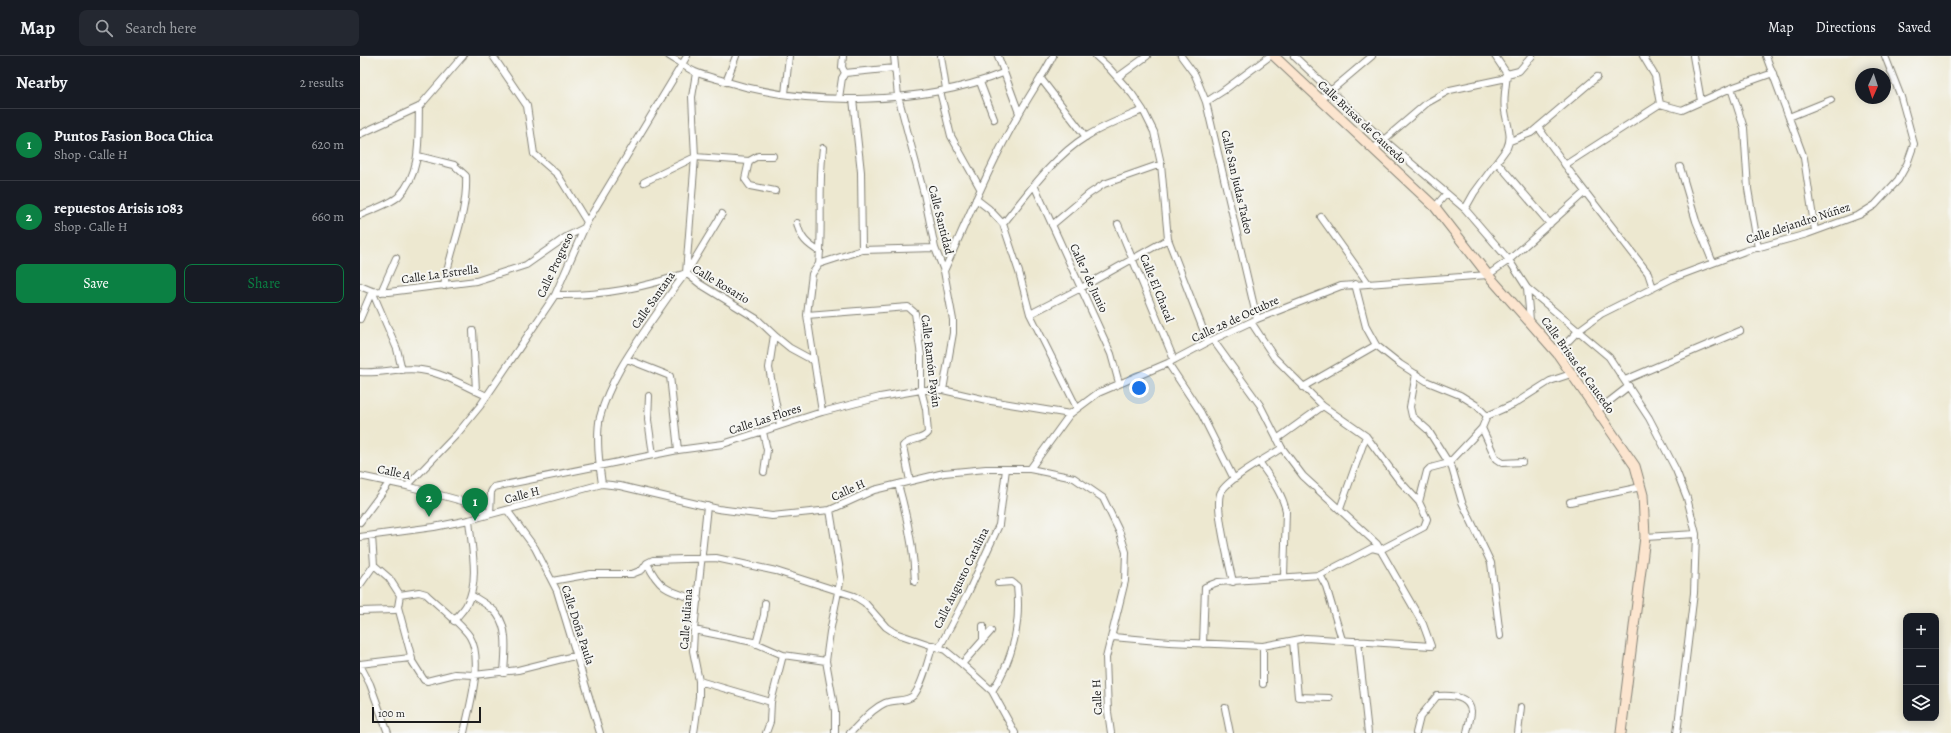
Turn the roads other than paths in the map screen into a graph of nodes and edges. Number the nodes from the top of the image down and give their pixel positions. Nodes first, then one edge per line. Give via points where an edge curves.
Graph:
1 (463, 56) edge
2 (493, 56) edge
3 (669, 56) edge
4 (687, 56) edge
5 (736, 56) edge
6 (789, 56) edge
7 (842, 56) edge
8 (894, 56) edge
9 (941, 56) edge
10 (998, 56) edge
11 (1054, 56) edge
12 (1096, 56) edge
13 (1147, 56) edge
14 (1181, 56) edge
15 (1270, 56) edge
16 (1275, 56) edge
17 (1294, 56) edge
18 (1372, 56) edge
19 (1495, 56) edge
20 (1532, 56) edge
21 (1643, 56) edge
22 (1693, 56) edge
23 (1766, 56) edge
24 (1885, 56) edge
25 (682, 64) junction
26 (895, 68) junction
27 (696, 72) junction
28 (1003, 72) junction
29 (845, 73) junction
30 (1773, 73) junction
31 (1507, 74) junction
32 (1118, 77) junction
33 (1597, 77) dead end
34 (1042, 80) junction
35 (726, 82) junction
36 (980, 82) junction
37 (1731, 88) junction
38 (943, 90) junction
39 (1331, 91) junction
40 (785, 94) junction
41 (898, 96) junction
42 (839, 98) junction
43 (853, 99) junction
44 (1321, 99) junction
45 (1831, 100) dead end
46 (1701, 101) junction
47 (1206, 102) junction
48 (1660, 104) junction
49 (419, 107) junction
50 (1143, 110) junction
51 (1019, 113) junction
52 (1789, 117) junction
53 (994, 119) dead end
54 (1538, 127) junction
55 (360, 134) edge
56 (1086, 137) junction
57 (1385, 139) junction
58 (1510, 142) junction
59 (823, 148) dead end
60 (1373, 149) junction
61 (418, 156) junction
62 (695, 156) junction
63 (773, 156) dead end
64 (749, 161) junction
65 (1497, 162) junction
66 (1160, 164) junction
67 (1565, 165) junction
68 (1680, 167) dead end
69 (644, 182) dead end
70 (1034, 185) junction
71 (980, 188) junction
72 (775, 191) dead end
73 (1585, 192) junction
74 (1446, 194) junction
75 (976, 199) junction
76 (1435, 207) junction
77 (1465, 209) junction
78 (722, 214) dead end
79 (360, 215) edge
80 (1321, 217) dead end
81 (797, 223) dead end
82 (1003, 224) junction
83 (1118, 224) dead end
84 (1550, 224) junction
85 (586, 225) junction
86 (1052, 225) junction
87 (1815, 231) junction
88 (1168, 239) junction
89 (935, 248) junction
90 (1758, 248) junction
91 (862, 250) junction
92 (820, 252) junction
93 (396, 258) dead end
94 (1133, 258) junction
95 (1510, 260) junction
96 (1712, 263) junction
97 (819, 264) junction
98 (944, 271) junction
99 (686, 273) junction
100 (1488, 275) junction
101 (1368, 283) junction
102 (1355, 284) junction
103 (360, 286) edge
104 (444, 286) junction
105 (1081, 288) junction
106 (1527, 288) junction
107 (1653, 288) junction
108 (372, 291) junction
109 (381, 292) junction
110 (555, 296) junction
111 (362, 310) edge
112 (1030, 314) junction
113 (807, 315) junction
114 (360, 319) edge
115 (1254, 320) junction
116 (1530, 320) junction
117 (473, 331) dead end
118 (1578, 331) junction
119 (1740, 331) dead end
120 (774, 336) junction
121 (1210, 341) junction
122 (1376, 345) junction
123 (1557, 353) junction
124 (627, 359) junction
125 (814, 361) junction
126 (1171, 362) junction
127 (402, 370) junction
128 (360, 372) edge
129 (1416, 374) junction
130 (1571, 374) junction
131 (1625, 380) junction
132 (1119, 383) junction
133 (1629, 386) junction
134 (1303, 387) junction
135 (921, 390) junction
136 (943, 390) junction
137 (476, 391) junction
138 (487, 396) junction
139 (649, 396) dead end
140 (1323, 406) junction
141 (1077, 408) junction
142 (1597, 411) junction
143 (822, 412) junction
144 (1070, 414) junction
145 (1487, 416) junction
146 (780, 425) junction
147 (1482, 428) junction
148 (763, 432) junction
149 (1366, 436) junction
150 (1277, 439) junction
151 (1282, 448) junction
152 (678, 450) junction
153 (653, 455) junction
154 (1522, 462) dead end
155 (1260, 463) junction
156 (1449, 463) junction
157 (599, 466) junction
158 (1006, 469) junction
159 (1030, 469) junction
160 (764, 472) dead end
161 (360, 476) edge
162 (1234, 479) junction
163 (910, 481) junction
164 (389, 483) junction
165 (602, 484) junction
166 (898, 484) junction
167 (407, 486) junction
168 (1641, 487) junction
169 (1419, 502) junction
170 (1570, 502) dead end
171 (707, 506) junction
172 (1340, 509) junction
173 (507, 510) junction
174 (830, 510) junction
175 (490, 514) junction
176 (469, 520) junction
177 (360, 522) edge
178 (1696, 534) junction
179 (372, 536) junction
180 (360, 537) edge
181 (1645, 537) junction
182 (1380, 550) junction
183 (702, 558) junction
184 (647, 563) junction
185 (374, 565) junction
186 (1320, 574) junction
187 (1284, 576) junction
188 (552, 581) junction
189 (915, 582) dead end
190 (1233, 582) junction
191 (998, 583) dead end
192 (360, 585) edge
193 (839, 590) junction
194 (400, 595) junction
195 (471, 596) junction
196 (698, 600) junction
197 (765, 602) dead end
198 (398, 607) junction
199 (360, 611) edge
200 (454, 621) junction
201 (983, 626) dead end
202 (694, 630) junction
203 (991, 630) dead end
204 (1500, 636) dead end
205 (1113, 637) junction
206 (983, 639) junction
207 (1342, 640) junction
208 (1293, 641) junction
209 (1358, 641) junction
210 (756, 644) junction
211 (1203, 644) junction
212 (1263, 646) junction
213 (936, 647) junction
214 (578, 655) junction
215 (783, 655) junction
216 (412, 659) junction
217 (826, 661) junction
218 (360, 664) edge
219 (962, 664) junction
220 (504, 673) junction
221 (474, 675) junction
222 (699, 681) junction
223 (1263, 684) dead end
224 (992, 691) junction
225 (1329, 698) dead end
226 (771, 702) junction
227 (1521, 707) dead end
228 (1225, 708) dead end
229 (388, 733) edge
230 (464, 733) edge
231 (600, 733) edge
232 (694, 733) edge
233 (766, 733) edge
234 (836, 733) edge
235 (850, 733) edge
236 (1015, 733) edge
237 (1111, 733) edge
238 (1230, 733) edge
239 (1368, 733) edge
240 (1416, 733) edge
241 (1467, 733) edge
242 (1518, 733) edge
243 (1621, 733) edge
244 (1677, 733) edge

1 - 49 street
2 - 85 street via 527,106 534,154 558,175
3 - 25 street
4 - 25 street, Calle Progreso
5 - 35 street
6 - 40 street
7 - 29 street
8 - 26 street, Calle Santidad
9 - 38 street
10 - 28 street
11 - 34 street
12 - 32 street
13 - 32 street
14 - 47 street, Calle San Judas Tadeo via 1195,75
15 - 47 street
16 - 44 street, Calle Brisas de Caucedo
17 - 39 street
18 - 39 street
19 - 31 street
20 - 31 street via 1519,71
21 - 48 street via 1655,76
22 - 46 street
23 - 30 street
24 - 87 street, Calle Alejandro Núñez via 1901,97 1914,144 1907,164 1898,180 1875,205 1859,215
25 - 27 street
25 - 85 street, Calle Progreso
26 - 29 street
26 - 41 street, Calle Santidad
27 - 35 street
27 - 62 street, Calle Santana via 692,97
28 - 36 street
28 - 51 street
29 - 42 street
30 - 37 street
30 - 52 street
31 - 57 street via 1502,79 1450,90 1427,103
31 - 58 street via 1505,110
32 - 50 street
33 - 54 street
34 - 51 street
34 - 56 street
35 - 40 street
36 - 38 street
36 - 53 street
37 - 46 street
37 - 90 street via 1744,128 1748,189
38 - 41 street
38 - 71 street via 951,136
39 - 44 street
39 - 57 street
40 - 42 street
41 - 43 street
41 - 89 street, Calle Santidad via 924,194
42 - 43 street
43 - 91 street via 861,172
44 - 60 street, Calle Brisas de Caucedo
45 - 52 street
46 - 48 street via 1682,110
47 - 115 street, Calle San Judas Tadeo
48 - 67 street
49 - 55 street
49 - 61 street
50 - 56 street
50 - 66 street via 1154,132
51 - 71 street
52 - 87 street via 1804,158
54 - 58 street
54 - 67 street
56 - 70 street via 1073,146
57 - 60 street
57 - 74 street
58 - 65 street
59 - 92 street via 820,170
60 - 76 street, Calle Brisas de Caucedo
61 - 79 street via 412,177 399,197
61 - 104 street via 454,165 466,176 465,208
62 - 64 street
62 - 69 street
62 - 99 street, Calle Santana
63 - 64 street via 758,156
64 - 72 street via 745,179 747,184
65 - 77 street
65 - 84 street
66 - 86 street via 1104,184
66 - 88 street
67 - 73 street
68 - 96 street
70 - 82 street
70 - 86 street, Calle 7 de Junio
71 - 75 street
73 - 84 street
73 - 107 street via 1648,273
74 - 76 street
74 - 77 street
75 - 82 street
75 - 98 street
76 - 100 street, Calle Brisas de Caucedo
77 - 95 street
78 - 99 street
80 - 101 street
81 - 92 street via 804,240
82 - 112 street via 1015,257
83 - 94 street, Calle El Chacal
84 - 95 street
85 - 104 street, Calle La Estrella via 526,265 476,281
85 - 110 street, Calle Progreso
86 - 105 street, Calle 7 de Junio
87 - 90 street, Calle Alejandro Núñez
88 - 94 street
88 - 121 street
89 - 91 street
89 - 98 street, Calle Santidad
90 - 96 street, Calle Alejandro Núñez
91 - 97 street
92 - 97 street
93 - 109 street
94 - 105 street
94 - 126 street, Calle El Chacal
95 - 100 street
95 - 106 street
96 - 107 street, Calle Alejandro Núñez
97 - 113 street via 812,274
98 - 136 street, Calle Santidad via 953,333
99 - 110 street, Calle Rosario via 620,290 579,296
99 - 120 street, Calle Rosario via 757,318
99 - 124 street, Calle Santana
100 - 101 street, Calle 28 de Octubre
100 - 116 street, Calle Brisas de Caucedo
101 - 102 street, Calle 28 de Octubre
102 - 115 street, Calle 28 de Octubre via 1341,286
102 - 122 street via 1366,327
103 - 108 street, Calle La Estrella
104 - 109 street, Calle La Estrella
105 - 112 street
105 - 132 street, Calle 7 de Junio via 1111,354
106 - 116 street
106 - 118 street
107 - 118 street, Calle Alejandro Núñez via 1601,314
108 - 109 street, Calle La Estrella
108 - 111 street
108 - 127 street via 397,349
110 - 138 street, Calle Progreso
111 - 114 street
112 - 141 street
113 - 125 street
113 - 135 street, Calle Ramón Payán via 908,307 912,309 915,313 921,356
115 - 121 street, Calle 28 de Octubre
115 - 134 street, Calle San Judas Tadeo via 1274,358
116 - 123 street, Calle Brisas de Caucedo
117 - 137 street
118 - 123 street, Calle Alejandro Núñez
118 - 131 street via 1609,357
119 - 131 street
120 - 125 street, Calle Rosario
120 - 146 street via 770,368
121 - 126 street, Calle 28 de Octubre
121 - 150 street via 1260,405
122 - 129 street
122 - 134 street
123 - 130 street, Calle Brisas de Caucedo
124 - 152 street via 670,376
124 - 157 street, Calle Santana via 610,386 600,418
125 - 143 street
126 - 132 street, Calle 28 de Octubre
126 - 162 street, Calle El Chacal via 1202,413
127 - 128 street
127 - 137 street via 420,369 435,373
129 - 145 street via 1428,382 1460,395
129 - 156 street via 1410,407 1412,416 1428,430
130 - 142 street, Calle Brisas de Caucedo
130 - 145 street via 1550,381 1514,404
131 - 133 street
132 - 141 street, Calle 28 de Octubre via 1098,393
133 - 142 street
133 - 178 street via 1676,470 1687,498
134 - 140 street, Calle San Judas Tadeo
135 - 136 street, Calle Las Flores
135 - 143 street, Calle Las Flores via 880,397
135 - 163 street, Calle Ramón Payán via 928,433 924,437 908,441 903,446
136 - 144 street, Calle Las Flores via 990,401
137 - 138 street
138 - 167 street, Calle Progreso via 457,434
139 - 153 street via 648,420
140 - 149 street, Calle San Judas Tadeo
140 - 150 street
141 - 144 street, Calle 28 de Octubre
142 - 168 street, Calle Brisas de Caucedo via 1635,466
143 - 146 street, Calle Las Flores
144 - 159 street, Calle 28 de Octubre
145 - 147 street
146 - 148 street, Calle Las Flores
147 - 154 street via 1496,459 1502,463
147 - 156 street
148 - 152 street, Calle Las Flores via 724,444
148 - 160 street via 767,450
149 - 169 street, Calle San Judas Tadeo
149 - 172 street
150 - 151 street
151 - 155 street
151 - 172 street via 1303,476
152 - 153 street, Calle Las Flores
153 - 157 street, Calle Las Flores
155 - 162 street
155 - 187 street via 1278,488 1286,511
156 - 169 street via 1430,468
156 - 204 street via 1464,508 1491,563
157 - 165 street, Calle Santana
157 - 175 street, Calle Las Flores via 494,487 491,492
158 - 159 street, Calle H
158 - 163 street, Calle H via 944,473
158 - 213 street, Calle Augusto Catalina via 999,525 968,593
159 - 205 street, Calle H via 1074,478 1103,498 1126,552 1125,580
161 - 164 street, Calle A
162 - 190 street via 1221,492 1219,501
163 - 166 street, Calle H
164 - 167 street, Calle A
164 - 177 street
165 - 171 street, Calle H
165 - 173 street, Calle H
166 - 174 street, Calle H via 874,490
166 - 189 street via 907,516 914,557
167 - 175 street, Calle A via 462,501
168 - 170 street
168 - 181 street, Calle Brisas de Caucedo
169 - 182 street, Calle San Judas Tadeo via 1427,519 1424,527
171 - 174 street, Calle H via 772,516
171 - 183 street, Calle Juliana
172 - 182 street via 1377,544
173 - 175 street, Calle H
173 - 188 street, Calle Doña Paula via 535,548
174 - 193 street via 841,577
175 - 176 street, Calle H
176 - 179 street, Calle H
176 - 195 street via 473,563
178 - 181 street
178 - 244 street via 1694,593
179 - 180 street, Calle H
179 - 185 street
181 - 243 street, Calle Brisas de Caucedo
182 - 186 street, Calle San Judas Tadeo via 1372,548
182 - 209 street via 1423,624 1431,646
183 - 184 street via 658,559
183 - 193 street via 716,558 776,571
183 - 196 street, Calle Juliana
184 - 188 street via 642,570 632,574 591,574
184 - 196 street via 653,576 662,586
185 - 192 street
185 - 194 street via 389,578
186 - 187 street
186 - 207 street
187 - 190 street
188 - 214 street, Calle Doña Paula
190 - 211 street via 1218,582 1205,587
191 - 224 street via 1012,582 1017,586 1016,630 1007,663
193 - 213 street via 865,603 886,627 895,633
193 - 217 street
194 - 198 street
194 - 200 street via 420,592 426,594
195 - 200 street
195 - 220 street via 497,613 503,624 506,638
196 - 202 street, Calle Juliana
197 - 210 street
198 - 199 street via 395,610
198 - 216 street
200 - 221 street via 469,635 474,646
201 - 206 street
202 - 210 street
202 - 222 street, Calle Juliana via 693,651
203 - 206 street
205 - 211 street
205 - 237 street, Calle H via 1106,658
206 - 219 street
207 - 208 street via 1306,638
207 - 209 street
208 - 212 street
208 - 225 street via 1298,697
209 - 239 street
210 - 215 street
211 - 212 street
212 - 223 street
213 - 219 street via 945,650
213 - 235 street, Calle Augusto Catalina via 914,695 880,705
214 - 220 street
214 - 231 street, Calle Doña Paula
215 - 217 street
215 - 226 street
216 - 218 street
216 - 221 street via 427,681 455,674
217 - 234 street
218 - 229 street
219 - 224 street
220 - 221 street
221 - 230 street
222 - 226 street
222 - 232 street, Calle Juliana
224 - 236 street
226 - 233 street via 770,722
227 - 242 street
228 - 238 street
240 - 241 street via 1420,717 1437,696 1454,694 1468,703 1471,711

